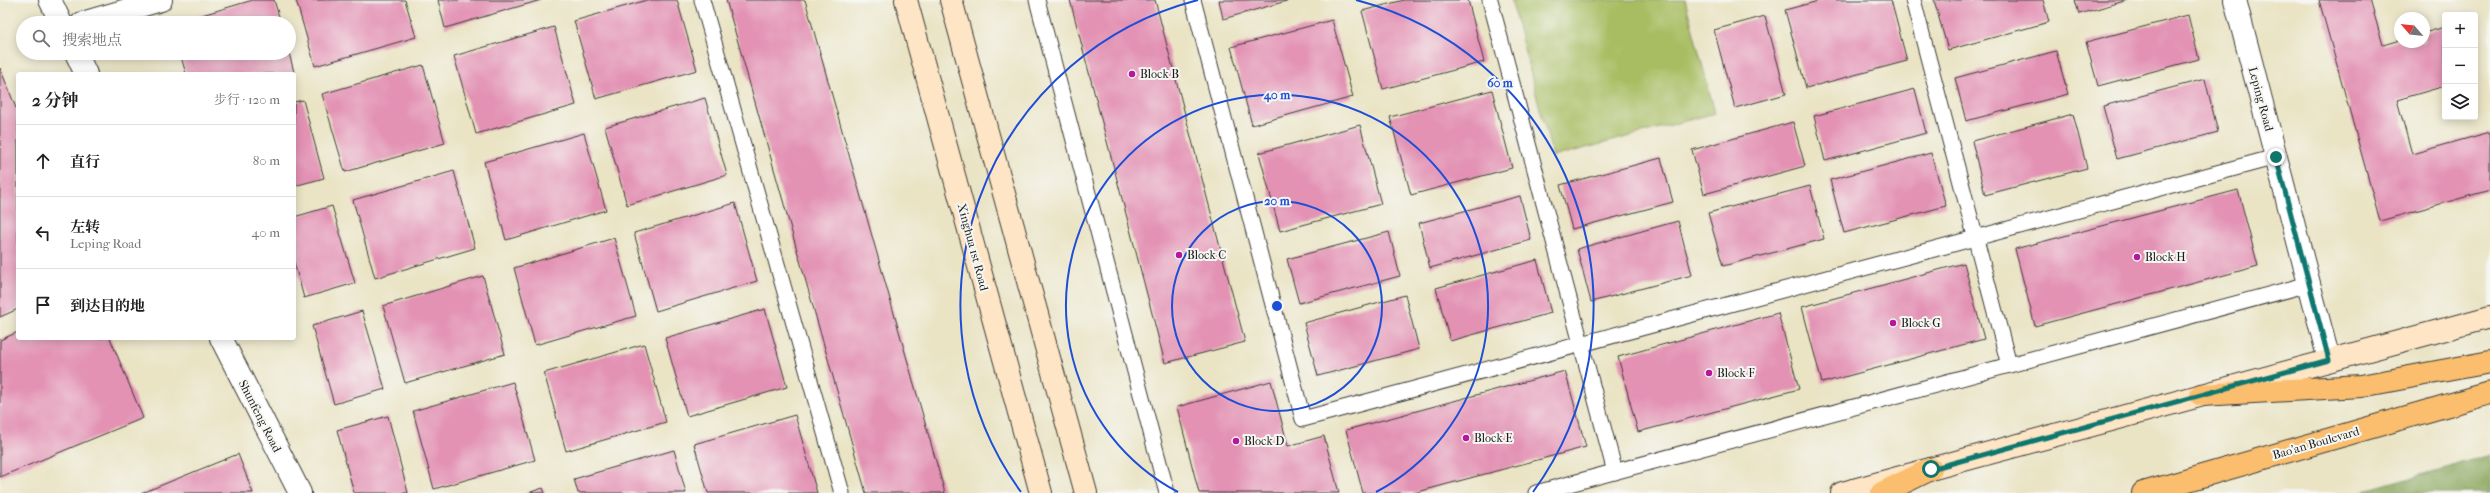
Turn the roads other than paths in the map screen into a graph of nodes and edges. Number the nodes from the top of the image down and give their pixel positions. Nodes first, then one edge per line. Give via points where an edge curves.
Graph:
1 (50, 0) edge
2 (161, 0) edge
3 (702, 0) edge
4 (906, 0) edge
5 (951, 0) edge
6 (1037, 0) edge
7 (1193, 0) edge
8 (1490, 0) edge
9 (1912, 0) edge
10 (2235, 0) edge
11 (58, 16) edge
12 (106, 16) edge
13 (79, 60) edge
14 (85, 72) edge
15 (2276, 157) junction
16 (1976, 238) junction
17 (2310, 284) junction
18 (2490, 317) edge
19 (222, 340) edge
20 (1581, 345) junction
21 (2329, 360) junction
22 (2490, 362) edge
23 (2009, 365) junction
24 (2490, 394) edge
25 (2201, 395) junction
26 (1931, 469) junction
27 (1615, 472) junction
28 (300, 493) edge
29 (842, 493) edge
30 (1041, 493) edge
31 (1086, 493) edge
32 (1167, 493) edge
33 (1536, 493) edge
34 (1842, 493) edge
35 (1882, 493) edge
36 (2143, 493) edge

1 - 11 street
2 - 12 street
3 - 29 lane
4 - 30 street, Xinghua 1st Road
5 - 31 street
6 - 32 lane
7 - 20 lane via 1303,419
8 - 20 lane
9 - 16 lane
10 - 15 street, Leping Road
13 - 14 street
15 - 16 lane
15 - 17 street, Leping Road
16 - 20 lane
16 - 23 lane
17 - 21 street, Leping Road
17 - 23 lane
18 - 21 street
19 - 28 street, Shunfeng Road
20 - 27 lane
21 - 25 street
22 - 25 main road via 2361,386
23 - 27 lane
24 - 36 main road, Bao'an Boulevard
25 - 26 street
26 - 34 street
26 - 35 main road
27 - 33 lane

